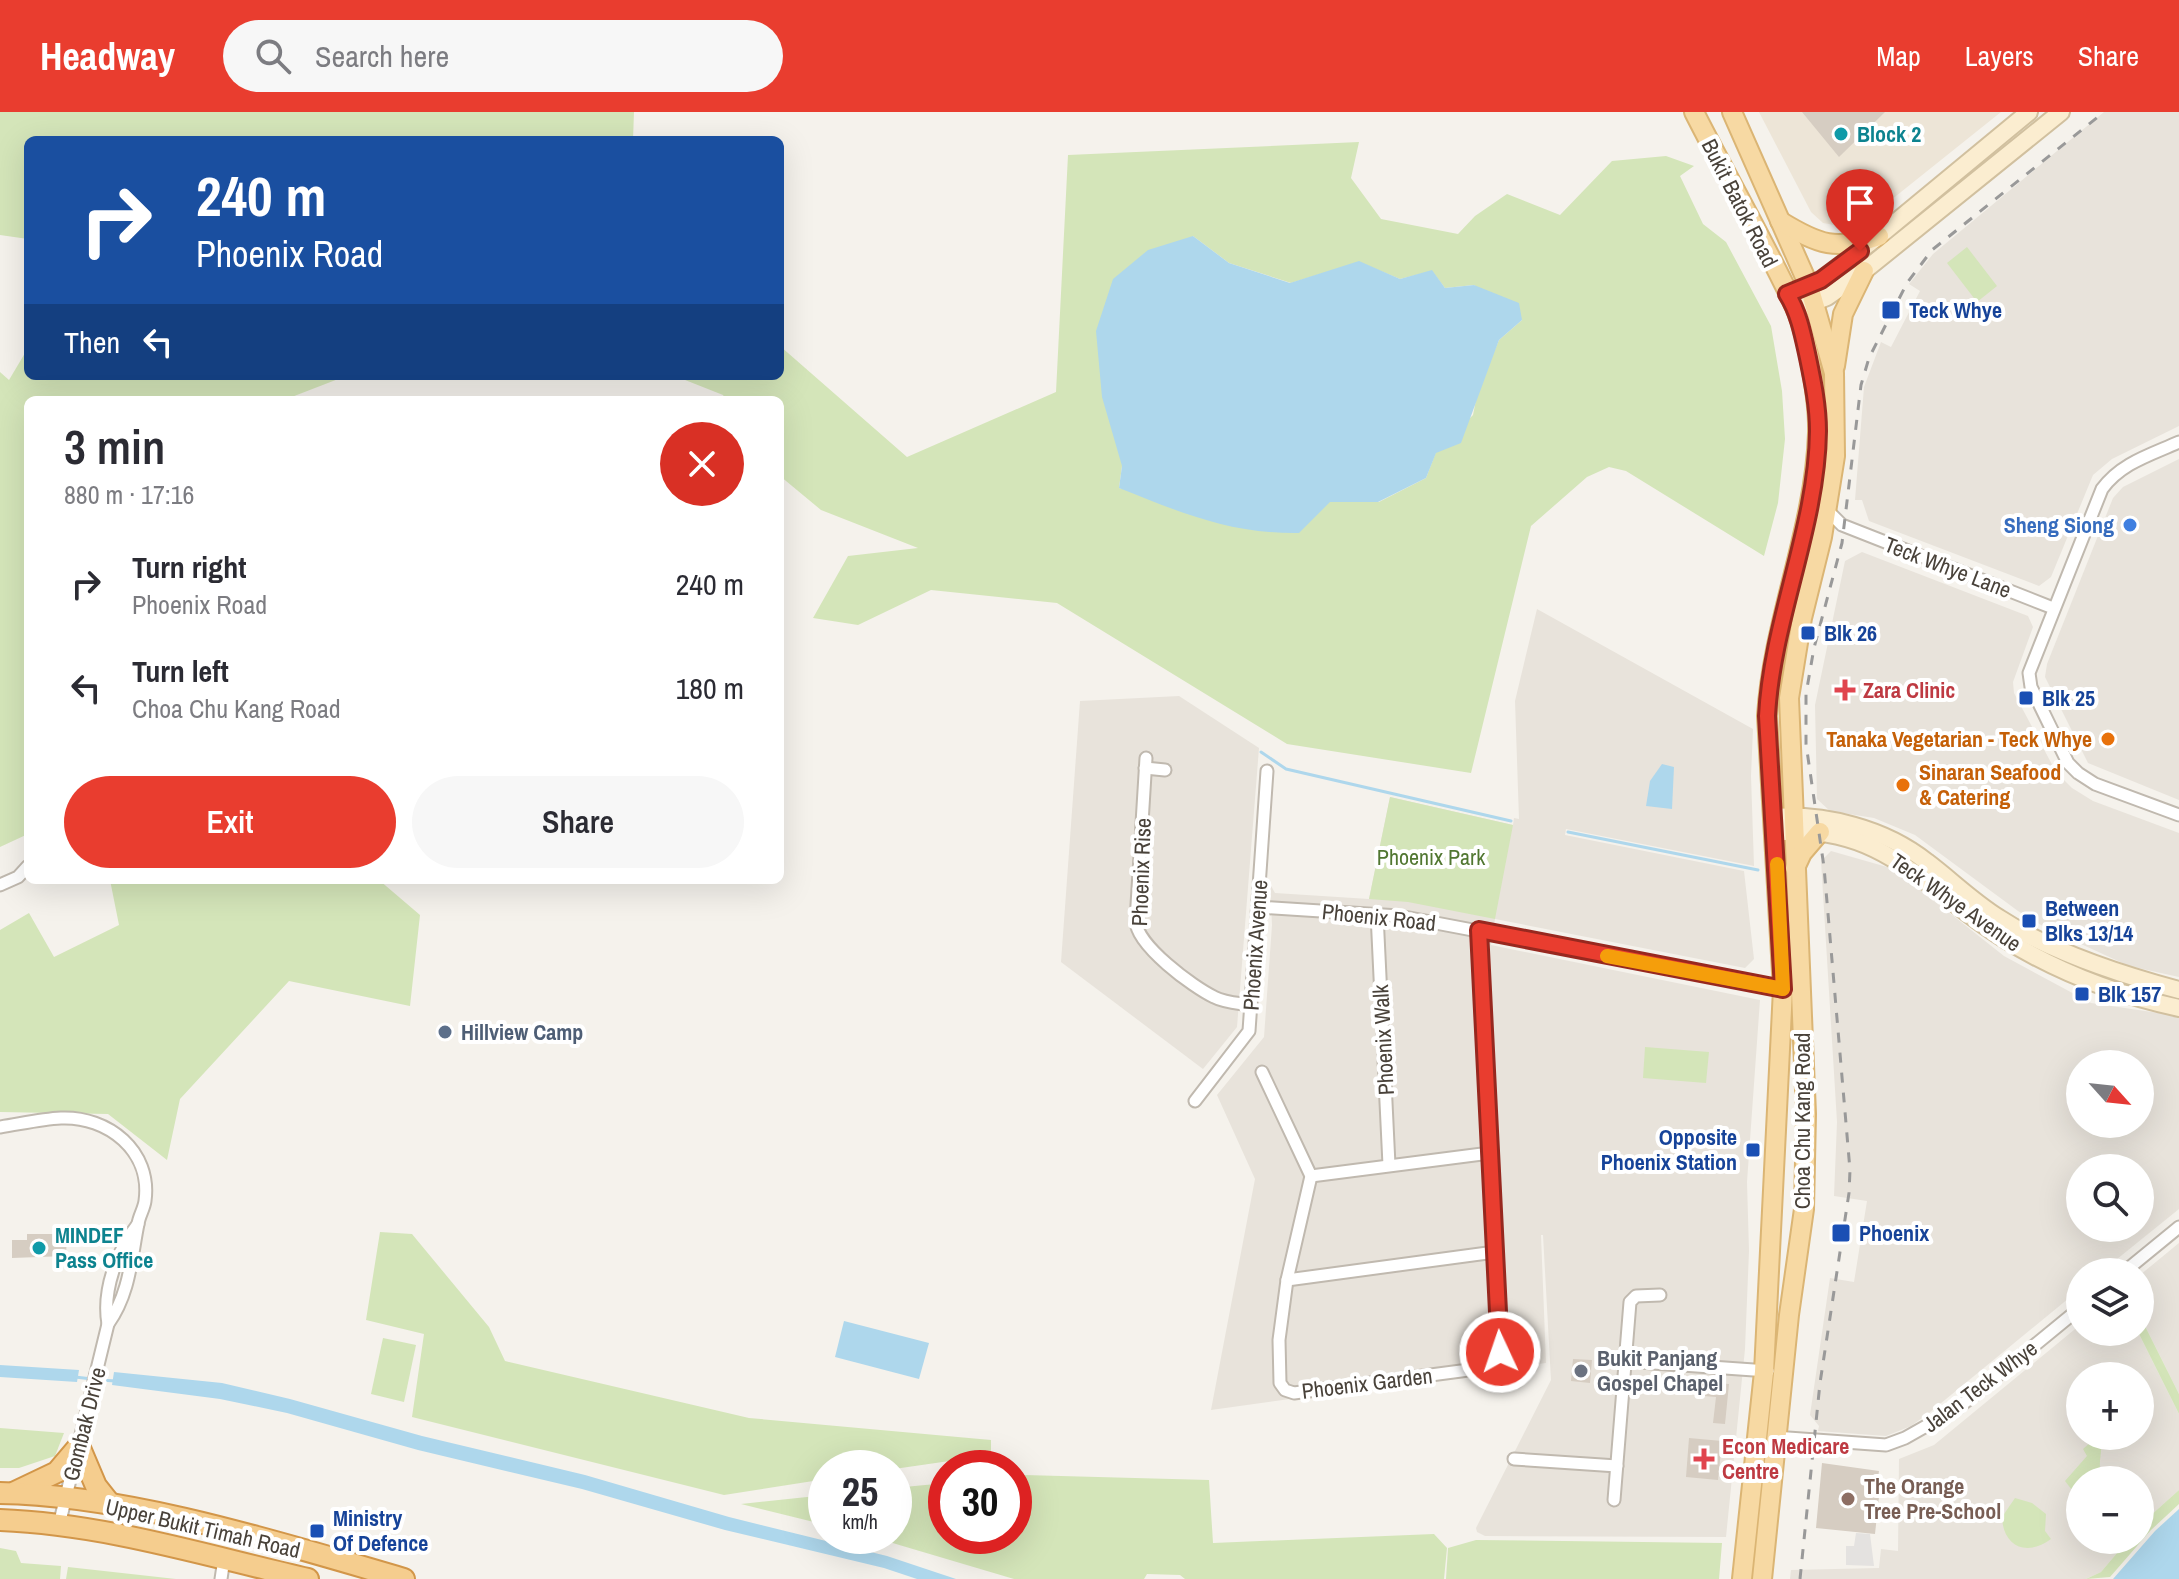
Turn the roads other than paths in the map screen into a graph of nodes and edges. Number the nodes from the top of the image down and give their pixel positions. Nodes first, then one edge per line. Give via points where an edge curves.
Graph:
1 (1694, 112) edge
2 (1732, 112) edge
3 (2029, 112) edge
4 (2061, 112) edge
5 (1780, 221) junction
6 (1879, 236) junction
7 (1864, 271) junction
8 (1801, 298) junction
9 (1834, 373) junction
10 (2179, 442) edge
11 (1827, 510) junction
12 (1842, 525) junction
13 (1822, 537) junction
14 (2053, 608) junction
15 (1165, 770) dead end
16 (1267, 771) dead end
17 (2179, 815) edge
18 (1794, 824) junction
19 (1774, 825) junction
20 (1820, 832) junction
21 (24, 870) edge
22 (1794, 870) junction
23 (0, 885) edge
24 (1258, 907) junction
25 (1377, 914) junction
26 (1479, 930) junction
27 (1783, 989) junction
28 (2179, 990) edge
29 (1251, 1005) junction
30 (2179, 1008) edge
31 (1262, 1072) dead end
32 (1195, 1101) dead end
33 (0, 1127) edge
34 (1806, 1143) junction
35 (1490, 1153) junction
36 (1777, 1157) junction
37 (1389, 1165) junction
38 (1311, 1176) junction
39 (1774, 1206) junction
40 (1804, 1209) junction
41 (2179, 1227) edge
42 (1495, 1252) junction
43 (2141, 1258) edge
44 (1287, 1280) junction
45 (1660, 1295) dead end
46 (2066, 1319) edge
47 (1787, 1331) junction
48 (1625, 1361) junction
49 (1764, 1372) junction
50 (1775, 1437) junction
51 (79, 1446) junction
52 (1514, 1459) dead end
53 (1617, 1466) junction
54 (6, 1493) edge
55 (65, 1498) junction
56 (1614, 1500) dead end
57 (111, 1505) junction
58 (0, 1520) edge
59 (59, 1525) junction
60 (223, 1569) edge
61 (308, 1579) edge
62 (404, 1579) edge
63 (1742, 1579) edge
64 (1762, 1579) edge

1 - 8 main road, Bukit Batok Road
2 - 5 main road, Bukit Batok Road
3 - 6 main road
4 - 7 main road
5 - 6 main road via 1829,245 1854,245
5 - 8 main road, Bukit Batok Road
6 - 8 main road
7 - 8 main road via 1827,297
7 - 9 main road via 1843,314
8 - 9 main road, Choa Chu Kang Road
8 - 19 main road, Choa Chu Kang Road via 1818,434 1808,506 1769,683
9 - 11 main road, Choa Chu Kang Road via 1835,456
10 - 14 street via 2114,473 2098,498
11 - 12 street, Teck Whye Lane
11 - 13 main road, Choa Chu Kang Road
12 - 13 street
12 - 14 street, Teck Whye Lane
13 - 18 main road, Choa Chu Kang Road via 1789,698
14 - 17 street via 2029,678 2068,763 2086,780
15 - 29 street, Phoenix Rise via 1146,763 1138,934 1148,948 1207,993
16 - 24 street, Phoenix Avenue
18 - 19 main road, Teck Whye Avenue
18 - 20 main road, Teck Whye Avenue
18 - 22 main road, Choa Chu Kang Road
18 - 28 main road, Teck Whye Avenue via 1846,825 1892,839 2015,928 2119,974
19 - 27 main road, Choa Chu Kang Road
20 - 22 main road
20 - 30 main road, Teck Whye Avenue via 1849,837 1894,857 2025,950 2111,990
21 - 23 street
22 - 34 main road, Choa Chu Kang Road
24 - 25 street, Phoenix Road
24 - 29 street, Phoenix Avenue
25 - 26 street, Phoenix Road
25 - 37 street, Phoenix Walk
26 - 27 street, Phoenix Road
26 - 35 street, Phoenix Garden
27 - 36 main road, Choa Chu Kang Road
29 - 32 street, Phoenix Avenue via 1249,1031
31 - 38 street
33 - 51 street, Gombak Drive via 63,1118 87,1121 119,1134 143,1169 145,1201 138,1224 119,1253
34 - 36 main road via 1796,1169 1784,1169
34 - 40 main road, Choa Chu Kang Road
35 - 37 street
35 - 42 street, Phoenix Garden
36 - 39 main road, Choa Chu Kang Road
37 - 38 street
38 - 44 street, Phoenix Garden
39 - 40 main road via 1782,1190 1795,1184
39 - 49 main road, Choa Chu Kang Road
40 - 47 main road, Choa Chu Kang Road
41 - 43 street
42 - 44 street
42 - 44 street, Phoenix Garden via 1497,1363 1461,1371 1285,1390 1280,1383 1279,1340
45 - 48 street via 1632,1298
46 - 50 street, Jalan Teck Whye via 1958,1408 1905,1438 1886,1445
47 - 49 street via 1775,1367
47 - 50 main road, Choa Chu Kang Road
48 - 49 street
48 - 53 street
49 - 63 main road, Choa Chu Kang Road
50 - 64 main road, Choa Chu Kang Road
51 - 54 highway via 57,1472
51 - 55 street, Gombak Drive
51 - 57 highway via 96,1486
52 - 53 street
53 - 56 street
54 - 55 highway, Upper Bukit Timah Road
55 - 57 highway, Upper Bukit Timah Road
55 - 59 street, Gombak Drive
57 - 62 highway, Upper Bukit Timah Road
58 - 59 highway, Upper Bukit Timah Road
59 - 60 highway, Upper Bukit Timah Road via 168,1544
60 - 61 highway, Upper Bukit Timah Road

